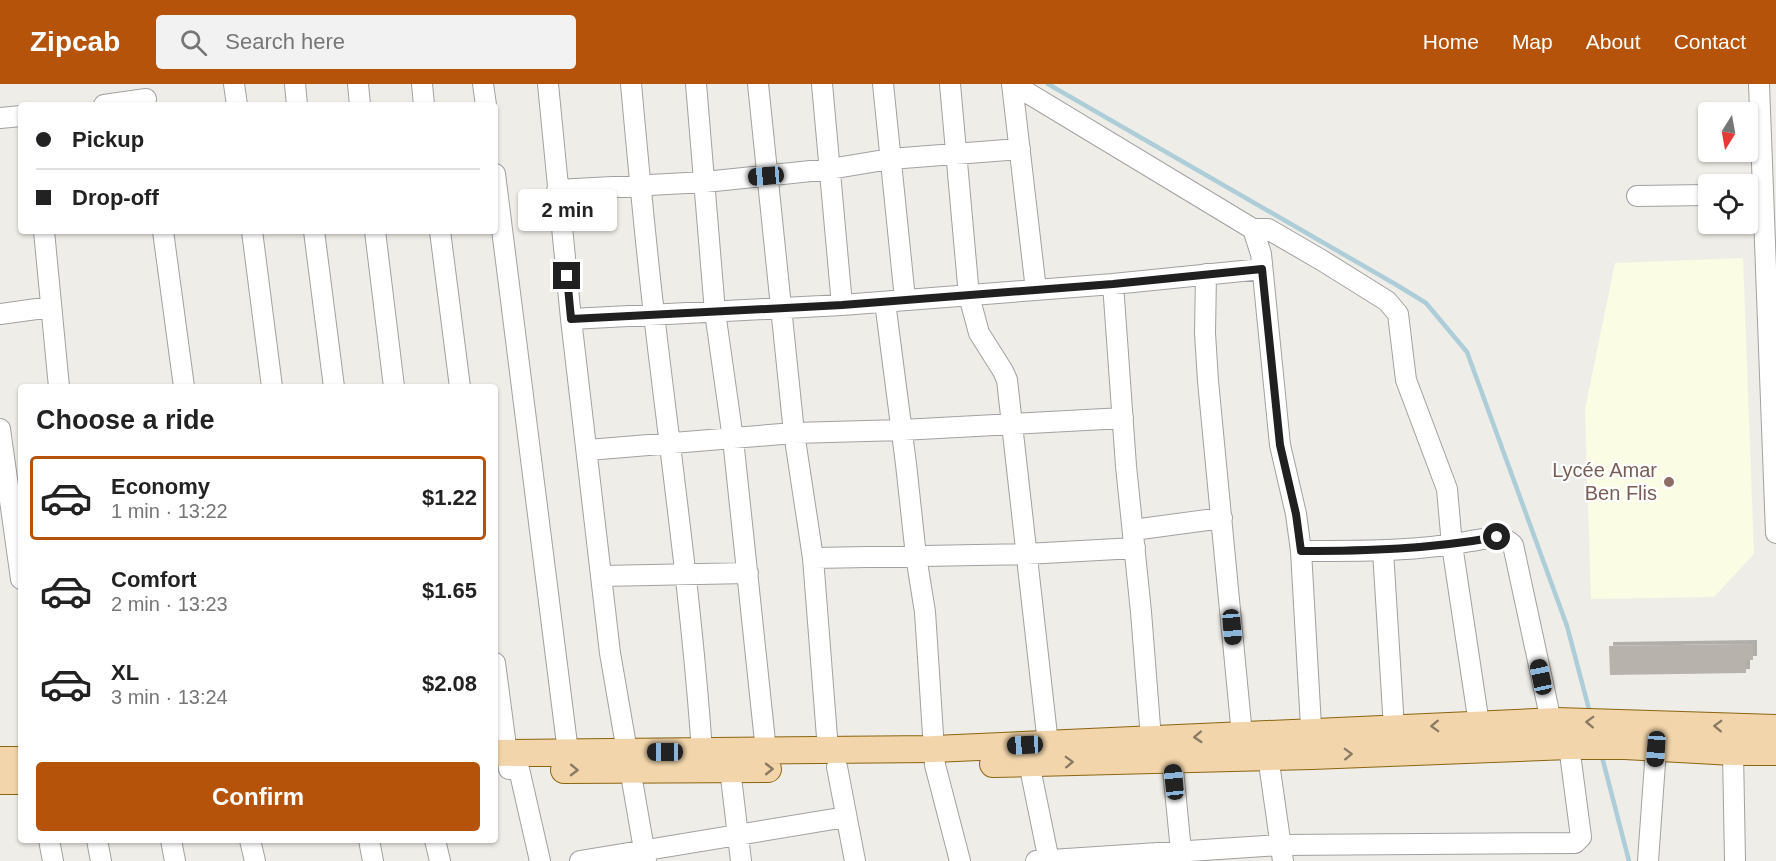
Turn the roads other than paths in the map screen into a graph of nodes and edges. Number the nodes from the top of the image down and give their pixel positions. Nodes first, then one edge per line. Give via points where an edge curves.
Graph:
1 (234, 84) edge
2 (295, 84) edge
3 (358, 84) edge
4 (422, 84) edge
5 (483, 84) edge
6 (548, 84) edge
7 (632, 84) edge
8 (696, 84) edge
9 (758, 84) edge
10 (822, 84) edge
11 (883, 84) edge
12 (950, 84) edge
13 (1013, 84) edge
14 (1759, 84) edge
15 (146, 96) edge
16 (118, 102) edge
17 (237, 102) edge
18 (297, 102) edge
19 (360, 102) edge
20 (424, 102) edge
21 (486, 102) edge
22 (18, 116) edge
23 (0, 118) edge
24 (1020, 149) junction
25 (957, 154) junction
26 (890, 159) junction
27 (830, 169) junction
28 (766, 176) junction
29 (705, 182) junction
30 (640, 186) junction
31 (557, 190) junction
32 (1762, 194) edge
33 (1698, 195) edge
34 (1637, 196) dead end
35 (498, 198) edge
36 (1253, 229) junction
37 (44, 234) edge
38 (163, 234) edge
39 (252, 234) edge
40 (314, 234) edge
41 (375, 234) edge
42 (440, 234) edge
43 (1262, 269) junction
44 (1206, 274) junction
45 (1113, 284) junction
46 (1036, 290) junction
47 (969, 296) junction
48 (905, 299) junction
49 (885, 302) junction
50 (842, 305) junction
51 (51, 308) junction
52 (781, 309) junction
53 (715, 312) junction
54 (0, 314) edge
55 (654, 316) junction
56 (571, 319) junction
57 (59, 384) edge
58 (184, 384) edge
59 (272, 384) edge
60 (334, 384) edge
61 (394, 384) edge
62 (460, 384) edge
63 (1123, 418) junction
64 (1012, 425) junction
65 (0, 429) edge
66 (902, 430) junction
67 (794, 433) junction
68 (733, 439) junction
69 (671, 443) junction
70 (588, 450) junction
71 (6, 514) edge
72 (1222, 518) junction
73 (1776, 532) edge
74 (1134, 539) junction
75 (1452, 545) junction
76 (1301, 551) junction
77 (1383, 551) junction
78 (1026, 554) junction
79 (916, 556) junction
80 (813, 558) junction
81 (18, 566) edge
82 (748, 573) junction
83 (686, 575) junction
84 (602, 576) junction
85 (498, 693) edge
86 (1554, 721) junction
87 (1479, 724) junction
88 (1394, 728) junction
89 (1776, 728) edge
90 (1242, 735) junction
91 (1625, 735) junction
92 (1151, 739) junction
93 (1048, 744) junction
94 (1312, 744) junction
95 (1574, 746) junction
96 (1656, 749) junction
97 (766, 751) junction
98 (568, 752) junction
99 (702, 752) junction
100 (1733, 752) junction
101 (1776, 752) edge
102 (1269, 756) junction
103 (934, 757) junction
104 (832, 759) junction
105 (1172, 759) junction
106 (0, 760) edge
107 (18, 760) edge
108 (629, 761) junction
109 (505, 763) edge
110 (1029, 763) junction
111 (730, 769) junction
112 (0, 781) edge
113 (18, 781) edge
114 (846, 817) junction
115 (738, 836) junction
116 (50, 843) edge
117 (98, 843) edge
118 (172, 843) edge
119 (251, 843) edge
120 (370, 843) edge
121 (436, 843) edge
122 (1181, 851) junction
123 (1282, 853) edge
124 (1390, 853) edge
125 (645, 856) edge
126 (1044, 860) edge
127 (53, 861) edge
128 (101, 861) edge
129 (175, 861) edge
130 (255, 861) edge
131 (373, 861) edge
132 (440, 861) edge
133 (540, 861) edge
134 (580, 861) edge
135 (741, 861) edge
136 (855, 861) edge
137 (960, 861) edge
138 (1648, 861) edge
139 (1735, 861) edge

1 - 17 street
2 - 18 street
3 - 19 street
4 - 20 street
5 - 21 street
6 - 31 street
7 - 30 street
8 - 29 street
9 - 28 street
10 - 27 street
11 - 26 street
12 - 25 street
13 - 24 street
13 - 36 street
14 - 32 street
15 - 16 street
22 - 23 street
24 - 25 street
24 - 46 street
25 - 26 street
25 - 47 street
26 - 27 street
26 - 48 street
27 - 28 street
27 - 50 street
28 - 29 street
28 - 52 street
29 - 30 street
29 - 53 street
30 - 31 street
30 - 55 street
31 - 56 street
32 - 73 street
33 - 34 street
35 - 98 street
36 - 43 street
36 - 75 street via 1268,229 1387,301 1398,314 1406,380 1447,489
37 - 51 street
38 - 58 street
39 - 59 street
40 - 60 street
41 - 61 street
42 - 62 street
43 - 44 street
43 - 76 street via 1280,445
44 - 45 street
44 - 72 street via 1206,342
45 - 46 street
45 - 63 street
46 - 47 street
47 - 48 street
47 - 64 street via 979,333 1007,380
48 - 49 street
49 - 50 street
49 - 66 street
50 - 52 street
51 - 54 street
51 - 57 street
52 - 53 street
52 - 67 street
53 - 55 street
53 - 68 street
55 - 56 street
55 - 69 street
56 - 70 street
63 - 64 street
63 - 74 street
64 - 66 street
64 - 78 street
65 - 71 street
66 - 67 street
66 - 79 street
67 - 68 street
67 - 80 street
68 - 69 street
68 - 82 street
69 - 70 street
69 - 83 street
70 - 84 street
71 - 81 street
72 - 74 street
72 - 90 street
74 - 78 street
74 - 92 street
75 - 77 street
75 - 86 street via 1497,537 1514,545
75 - 87 street
76 - 77 street
76 - 94 street
77 - 88 street
78 - 79 street
78 - 93 street
79 - 80 street
79 - 103 street via 925,612
80 - 104 street
82 - 83 street
82 - 97 street
83 - 84 street
83 - 99 street
84 - 108 street via 610,652
85 - 109 street
86 - 87 main road
91 -> 86 main road
87 -> 88 main road
88 - 94 main road
89 -> 91 main road
90 -> 92 main road
90 - 94 main road
91 - 95 main road
91 - 96 main road
92 - 93 main road
93 - 103 main road
94 -> 95 main road
94 - 102 main road
95 - 124 street via 1581,837 1575,843
96 - 100 main road
96 - 138 street
97 - 99 main road
97 - 104 main road
98 - 108 main road
98 - 109 main road
99 - 108 main road
100 - 101 main road
100 - 139 street
102 - 105 main road
102 - 123 street
103 - 104 main road
103 - 110 main road
103 - 137 street
111 -> 104 main road
104 - 114 street
110 -> 105 main road
105 - 122 street
106 - 107 main road
109 -> 108 main road
108 - 111 main road
108 - 125 street
109 - 133 street
110 - 126 street
111 - 115 street
112 - 113 main road
114 - 115 street
114 - 136 street
115 - 125 street
115 - 135 street
116 - 127 street
117 - 128 street
118 - 129 street
119 - 130 street
120 - 131 street
121 - 132 street
122 - 123 street
122 - 126 street
123 - 124 street
125 - 134 street

